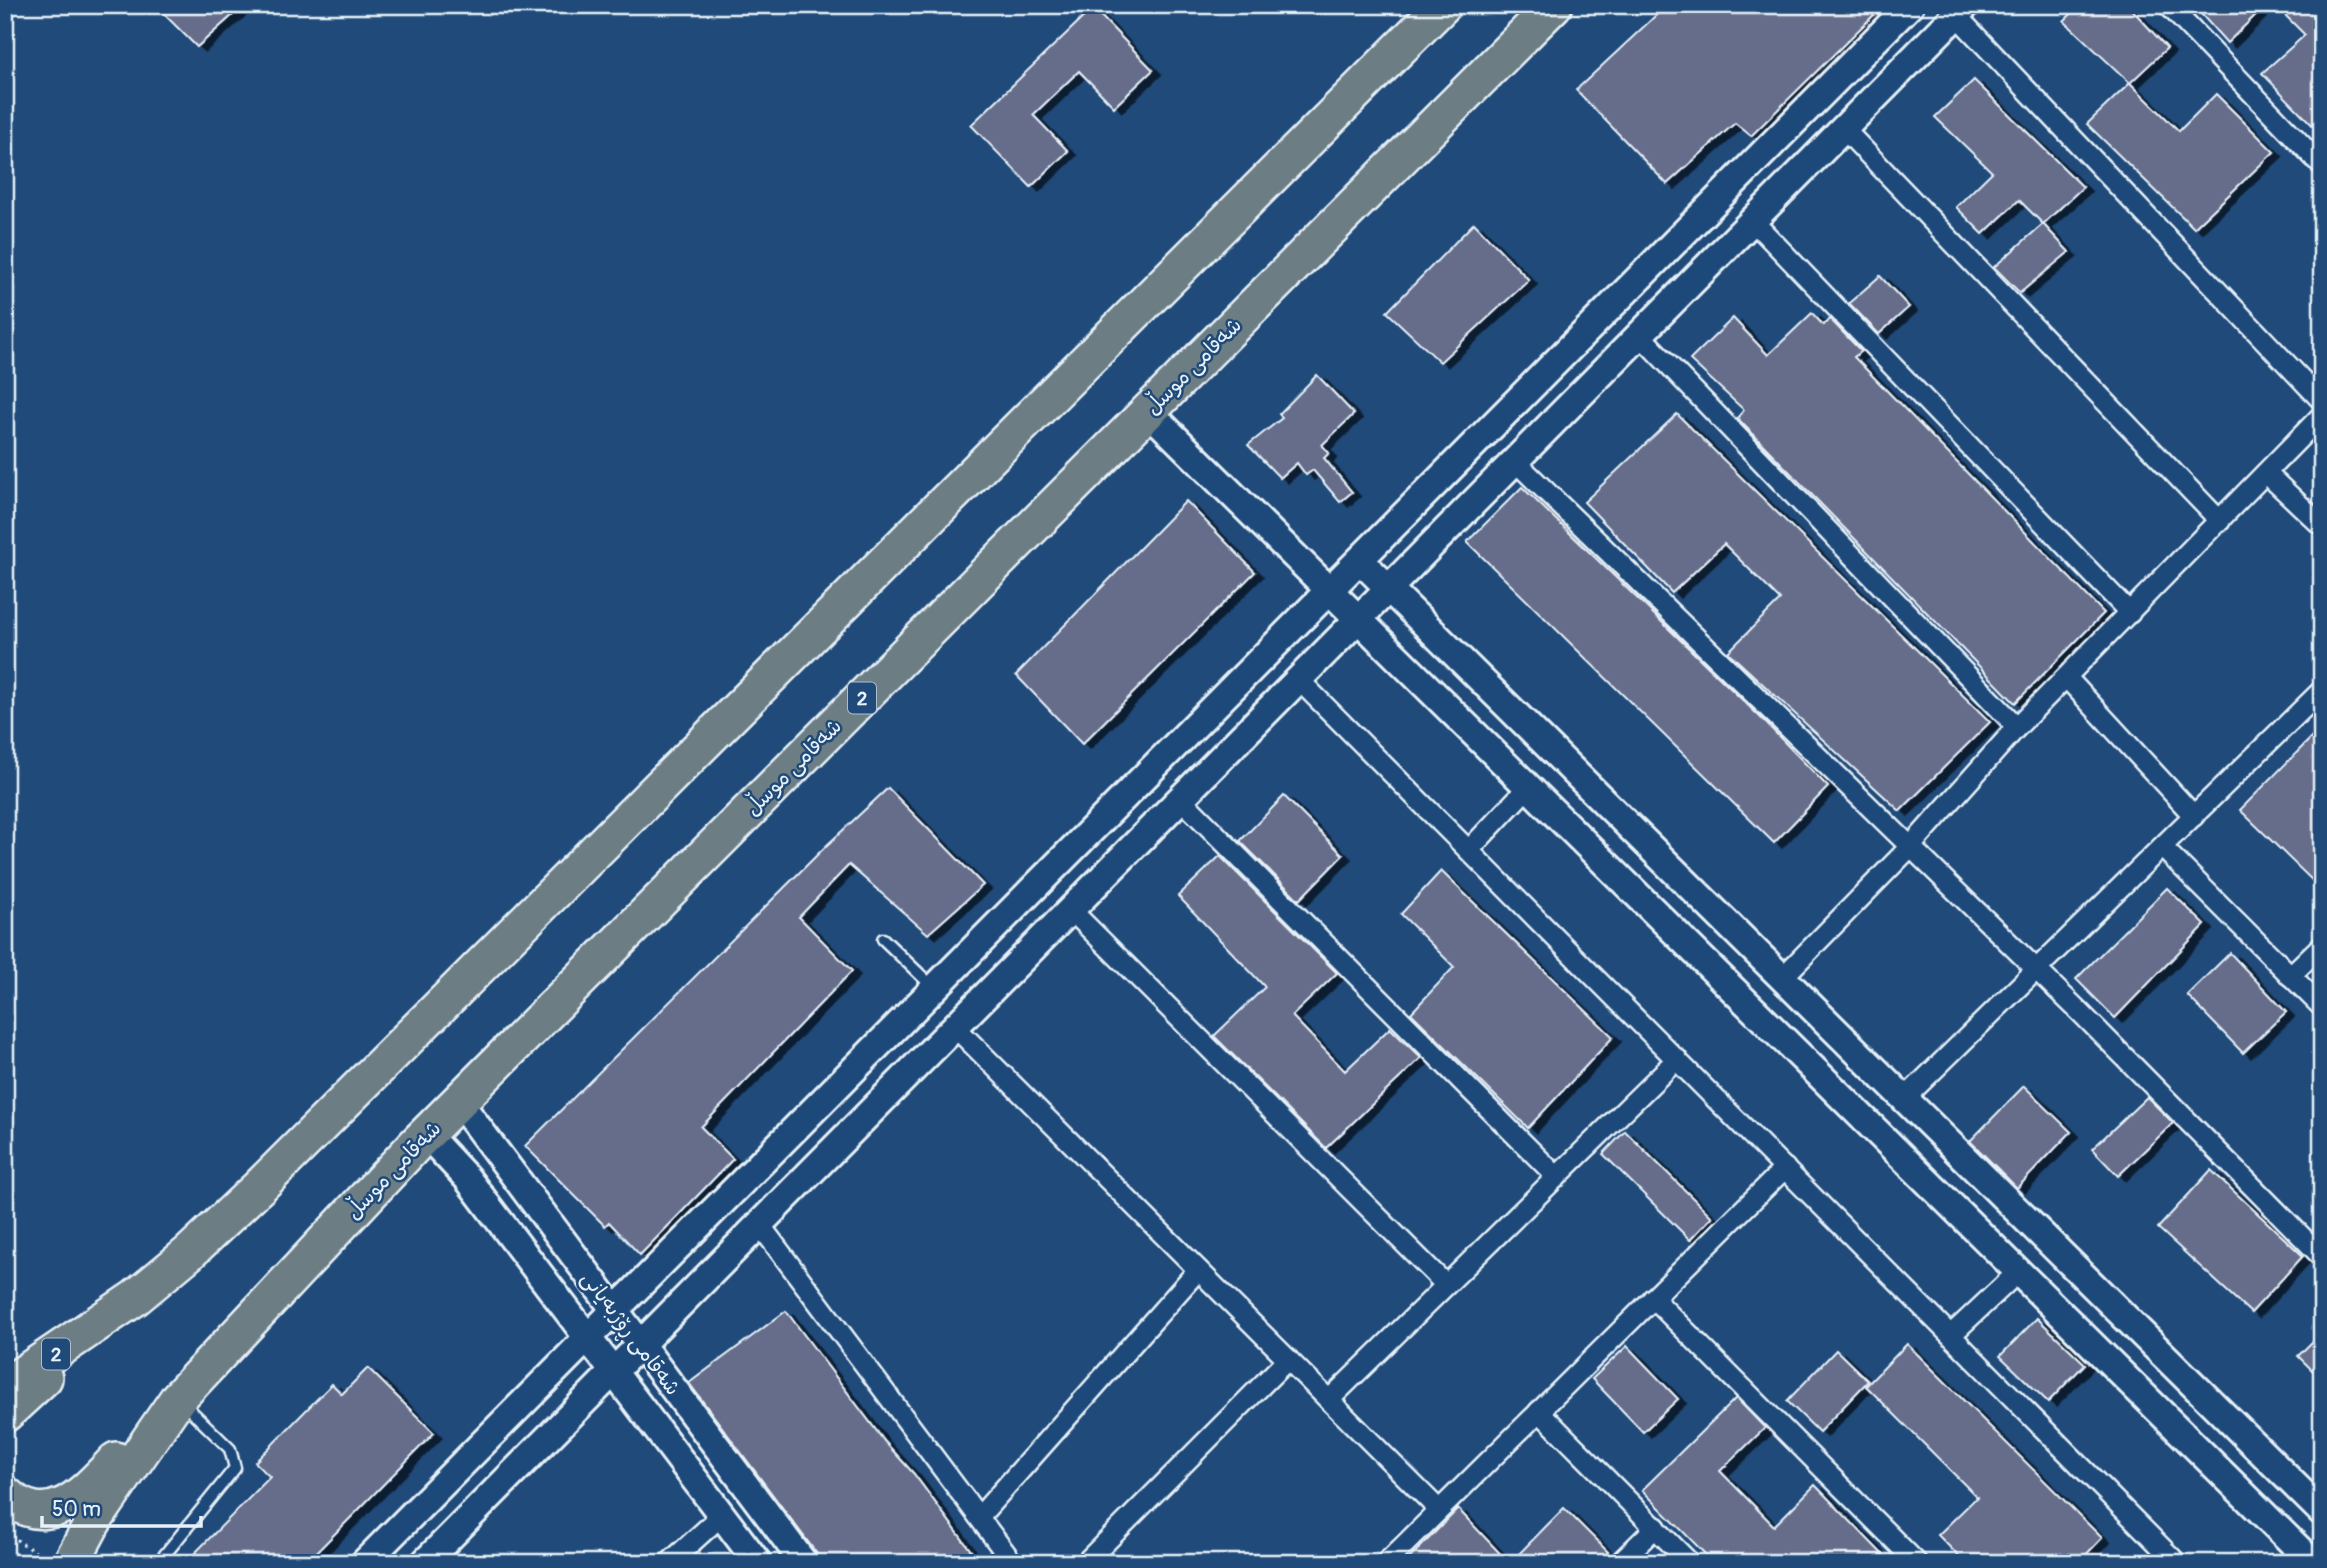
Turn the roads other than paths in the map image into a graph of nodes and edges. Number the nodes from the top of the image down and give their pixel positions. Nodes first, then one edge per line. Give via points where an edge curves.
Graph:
1 (1443, 5) edge
2 (1554, 5) edge
3 (1910, 5) edge
4 (2168, 5) edge
5 (1961, 10) edge
6 (1844, 129) junction
7 (1760, 157) junction
8 (2322, 166) edge
9 (1787, 186) junction
10 (1753, 221) junction
11 (1640, 335) junction
12 (2322, 401) edge
13 (1148, 411) junction
14 (2322, 415) edge
15 (1515, 461) junction
16 (2266, 473) junction
17 (2220, 521) junction
18 (2322, 526) edge
19 (1360, 560) junction
20 (1388, 588) junction
21 (1330, 591) junction
22 (2130, 613) junction
23 (1359, 619) junction
24 (2067, 678) junction
25 (1299, 680) junction
26 (2322, 690) edge
27 (2017, 727) junction
28 (1529, 786) junction
29 (1181, 799) junction
30 (2194, 816) junction
31 (1910, 847) junction
32 (2162, 847) junction
33 (1469, 850) junction
34 (1071, 910) junction
35 (990, 935) junction
36 (883, 939) dead end
37 (2322, 944) edge
38 (1019, 962) junction
39 (2036, 970) junction
40 (2290, 976) junction
41 (1782, 978) junction
42 (935, 990) junction
43 (2322, 1007) edge
44 (955, 1027) junction
45 (1677, 1059) junction
46 (1904, 1099) junction
47 (458, 1102) junction
48 (426, 1135) junction
49 (496, 1156) junction
50 (1784, 1168) junction
51 (1557, 1177) junction
52 (467, 1178) junction
53 (2015, 1209) junction
54 (760, 1225) junction
55 (1986, 1239) junction
56 (2322, 1257) edge
57 (1198, 1269) junction
58 (2019, 1271) junction
59 (1446, 1285) junction
60 (1653, 1298) junction
61 (615, 1313) junction
62 (106, 1321) junction
63 (1951, 1335) junction
64 (590, 1339) junction
65 (640, 1345) junction
66 (1288, 1359) junction
67 (615, 1370) junction
68 (5, 1375) edge
69 (5, 1386) edge
70 (178, 1398) junction
71 (1329, 1400) junction
72 (1539, 1411) junction
73 (5, 1414) edge
74 (5, 1494) edge
75 (1439, 1510) junction
76 (2322, 1512) edge
77 (722, 1515) junction
78 (979, 1517) junction
79 (93, 1522) junction
80 (1656, 1527) junction
81 (2167, 1560) edge
82 (71, 1563) edge
83 (84, 1563) edge
84 (158, 1563) edge
85 (364, 1563) edge
86 (425, 1563) edge
87 (669, 1563) edge
88 (758, 1563) edge
89 (804, 1563) edge
90 (1013, 1563) edge
91 (1085, 1563) edge
92 (1386, 1563) edge
93 (1619, 1563) edge
94 (1690, 1563) edge
95 (1917, 1563) edge
96 (2313, 1563) edge

1 - 62 highway, 2 via 259,1187 189,1253
2 - 13 highway, شەقامی موسڵ / 2
3 - 7 street
4 - 8 street
5 - 6 street
5 - 12 street
6 - 9 street
6 - 17 street
7 - 9 street
7 - 19 street
9 - 10 street
10 - 11 street
10 - 22 street
11 - 15 street
11 - 27 street
13 - 21 street
13 - 47 highway, شەقامی موسڵ / 2
14 - 16 street
15 - 20 street
15 - 31 street
16 - 17 street
16 - 18 street
17 - 22 street
19 - 20 street
19 - 21 street
20 - 23 street
20 - 41 street
21 - 23 street
21 - 35 street
22 - 24 street
23 - 25 street
23 - 28 street
24 - 27 street
24 - 30 street
25 - 29 street
25 - 33 street
26 - 30 street
27 - 31 street
28 - 33 street
28 - 55 street
29 - 34 street
29 - 51 street
30 - 32 street
31 - 39 street
31 - 41 street
32 - 39 street
32 - 40 street
33 - 45 street
34 - 38 street
34 - 59 street
35 - 38 street
35 - 42 street
36 - 42 lane
37 - 40 street
38 - 44 street
39 - 46 street
39 - 56 street
40 - 43 street
41 - 46 street
42 - 61 street
44 - 54 street
44 - 57 street
45 - 50 street
45 - 51 street
46 - 53 street
47 - 48 highway, شەقامی موسڵ / 2
47 - 49 street, شەقامی ڕۆژبەیانی
48 - 52 street, شەقامی ڕۆژبەیانی
48 - 70 highway, شەقامی موسڵ / 2
49 - 52 street
49 - 61 street, شەقامی ڕۆژبەیانی
50 - 60 street
50 - 63 street
51 - 59 street
52 - 64 street, شەقامی ڕۆژبەیانی
53 - 55 street
53 - 76 street
54 - 65 street
54 - 78 street
55 - 58 street
57 - 66 street
57 - 78 street
58 - 63 street
58 - 96 street
59 - 71 street
60 - 72 street
60 - 95 street
61 - 64 street
61 - 65 street, شەقامی ڕۆژبەیانی
62 - 68 highway
62 - 69 highway, 2
62 - 73 highway
63 - 81 street
64 - 67 street, شەقامی ڕۆژبەیانی
64 - 85 street
65 - 67 street
65 - 89 street, شەقامی ڕۆژبەیانی
66 - 71 street
66 - 91 street
67 - 77 street, شەقامی ڕۆژبەیانی
67 - 86 street
70 - 74 highway via 72,1502 35,1510
70 - 79 highway, شەقامی موسڵ / 2
70 - 84 lane via 230,1449 235,1468
71 - 75 street
72 - 75 street
72 - 80 street
75 - 92 street
77 - 87 street
77 - 88 street, شەقامی ڕۆژبەیانی
78 - 90 street
79 - 82 highway, شەقامی موسڵ / 2
79 - 83 highway
80 - 93 street
80 - 94 street

